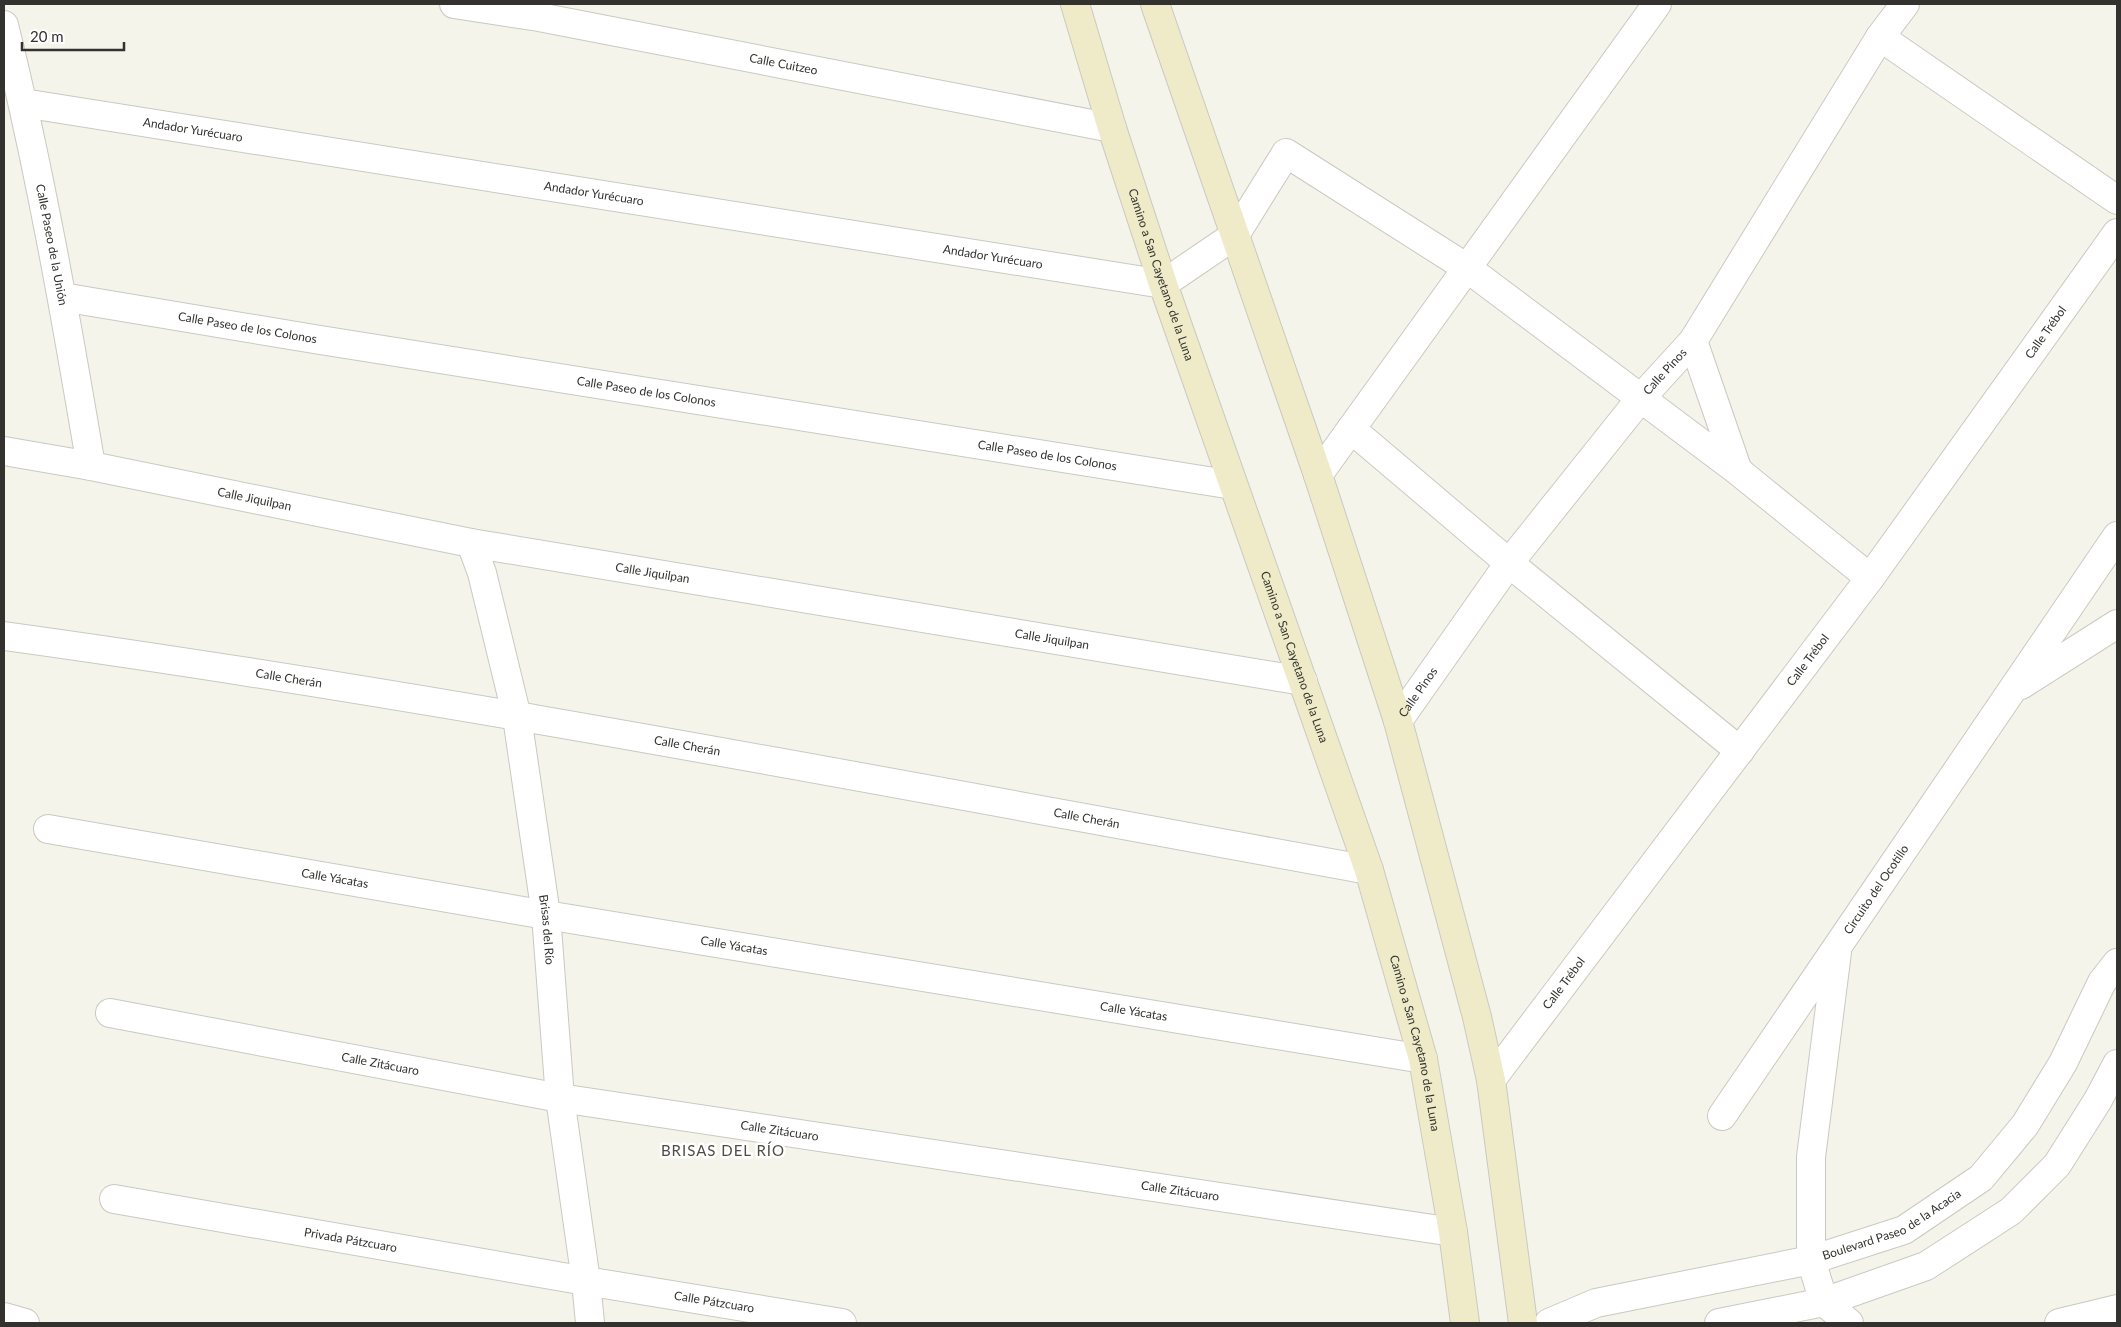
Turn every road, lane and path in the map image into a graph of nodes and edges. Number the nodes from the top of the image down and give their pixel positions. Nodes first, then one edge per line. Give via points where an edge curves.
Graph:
1 (454, 4) edge
2 (1075, 4) edge
3 (1155, 4) edge
4 (1657, 4) edge
5 (1905, 4) edge
6 (539, 10) edge
7 (4, 25) edge
8 (1880, 37) junction
9 (23, 102) junction
10 (1112, 128) junction
11 (2117, 200) edge
12 (2117, 233) edge
13 (1235, 235) junction
14 (1467, 268) junction
15 (1163, 284) junction
16 (62, 297) junction
17 (1693, 341) junction
18 (1640, 399) junction
19 (1351, 429) junction
20 (4, 450) edge
21 (91, 466) junction
22 (1738, 471) junction
23 (1318, 475) junction
24 (1233, 485) junction
25 (2117, 536) edge
26 (471, 542) junction
27 (1509, 562) junction
28 (1870, 578) junction
29 (2117, 624) edge
30 (4, 636) edge
31 (1303, 681) junction
32 (2011, 692) junction
33 (517, 717) junction
34 (1398, 721) junction
35 (1740, 751) junction
36 (48, 829) dead end
37 (1369, 870) junction
38 (546, 915) junction
39 (1838, 945) junction
40 (2117, 963) edge
41 (110, 1013) dead end
42 (1423, 1059) junction
43 (2117, 1064) edge
44 (1491, 1080) junction
45 (560, 1098) junction
46 (1722, 1116) dead end
47 (114, 1199) dead end
48 (1453, 1232) junction
49 (1811, 1260) junction
50 (586, 1281) junction
51 (1824, 1302) junction
52 (2117, 1309) edge
53 (1600, 1313) edge
54 (4, 1317) edge
55 (26, 1323) edge
56 (590, 1323) edge
57 (842, 1323) edge
58 (1465, 1323) edge
59 (1523, 1323) edge
60 (1549, 1323) edge
61 (1719, 1323) edge
62 (1848, 1323) edge
63 (2059, 1323) edge

1 - 6 street, Calle Cuitzeo
2 - 10 street, Camino a San Cayetano de la Luna
3 - 13 street
4 - 14 street
5 - 8 street, Calle Pinos
6 - 10 street, Calle Cuitzeo
7 - 9 street, Calle Paseo de la Unión
8 - 11 street
8 - 17 street, Calle Pinos
9 - 15 street, Andador Yurécuaro
9 - 16 street, Calle Paseo de la Unión
10 - 15 street, Camino a San Cayetano de la Luna
12 - 28 street, Calle Trébol
13 - 14 street via 1286,153
13 - 15 street
13 - 23 street
14 - 18 street
14 - 19 street
15 - 24 street, Camino a San Cayetano de la Luna
16 - 21 street, Calle Paseo de la Unión
16 - 24 street, Calle Paseo de los Colonos
17 - 18 street, Calle Pinos
17 - 22 street
18 - 22 street
18 - 27 street, Calle Pinos
19 - 23 street
19 - 27 street
20 - 21 street, Calle Jiquilpan
21 - 26 street, Calle Jiquilpan
22 - 28 street
23 - 34 street
24 - 31 street, Camino a San Cayetano de la Luna
25 - 32 street, Circuito del Ocotillo
26 - 31 street, Calle Jiquilpan
26 - 33 street, Brisas del Río via 482,573
27 - 34 street, Calle Pinos
27 - 35 street
28 - 35 street, Calle Trébol
29 - 32 street
30 - 33 street, Calle Cherán
31 - 37 street, Camino a San Cayetano de la Luna
32 - 39 street, Circuito del Ocotillo
33 - 37 street, Calle Cherán
33 - 38 street, Brisas del Río
34 - 44 street
35 - 44 street, Calle Trébol
36 - 38 street, Calle Yácatas
37 - 42 street, Camino a San Cayetano de la Luna
38 - 42 street, Calle Yácatas
38 - 45 street, Brisas del Río
39 - 46 street
39 - 49 street, Circuito del Ocotillo via 1811,1157
40 - 49 street, Boulevard Paseo de la Acacia via 2102,982 2063,1063 2025,1125 1981,1178 1904,1230
41 - 45 street, Calle Zitácuaro
42 - 48 street, Camino a San Cayetano de la Luna
43 - 51 street via 2057,1165 2011,1211 1926,1266
44 - 59 street
45 - 48 street, Calle Zitácuaro
45 - 50 street, Brisas del Río
47 - 50 street, Privada Pátzcuaro
48 - 58 street, Camino a San Cayetano de la Luna
49 - 51 street, Circuito del Ocotillo
49 - 53 street, Boulevard Paseo de la Acacia
50 - 56 street, Brisas del Río
50 - 57 street, Calle Pátzcuaro
51 - 61 street
51 - 62 street
52 - 63 street
53 - 60 street, Boulevard Paseo de la Acacia
54 - 55 street

